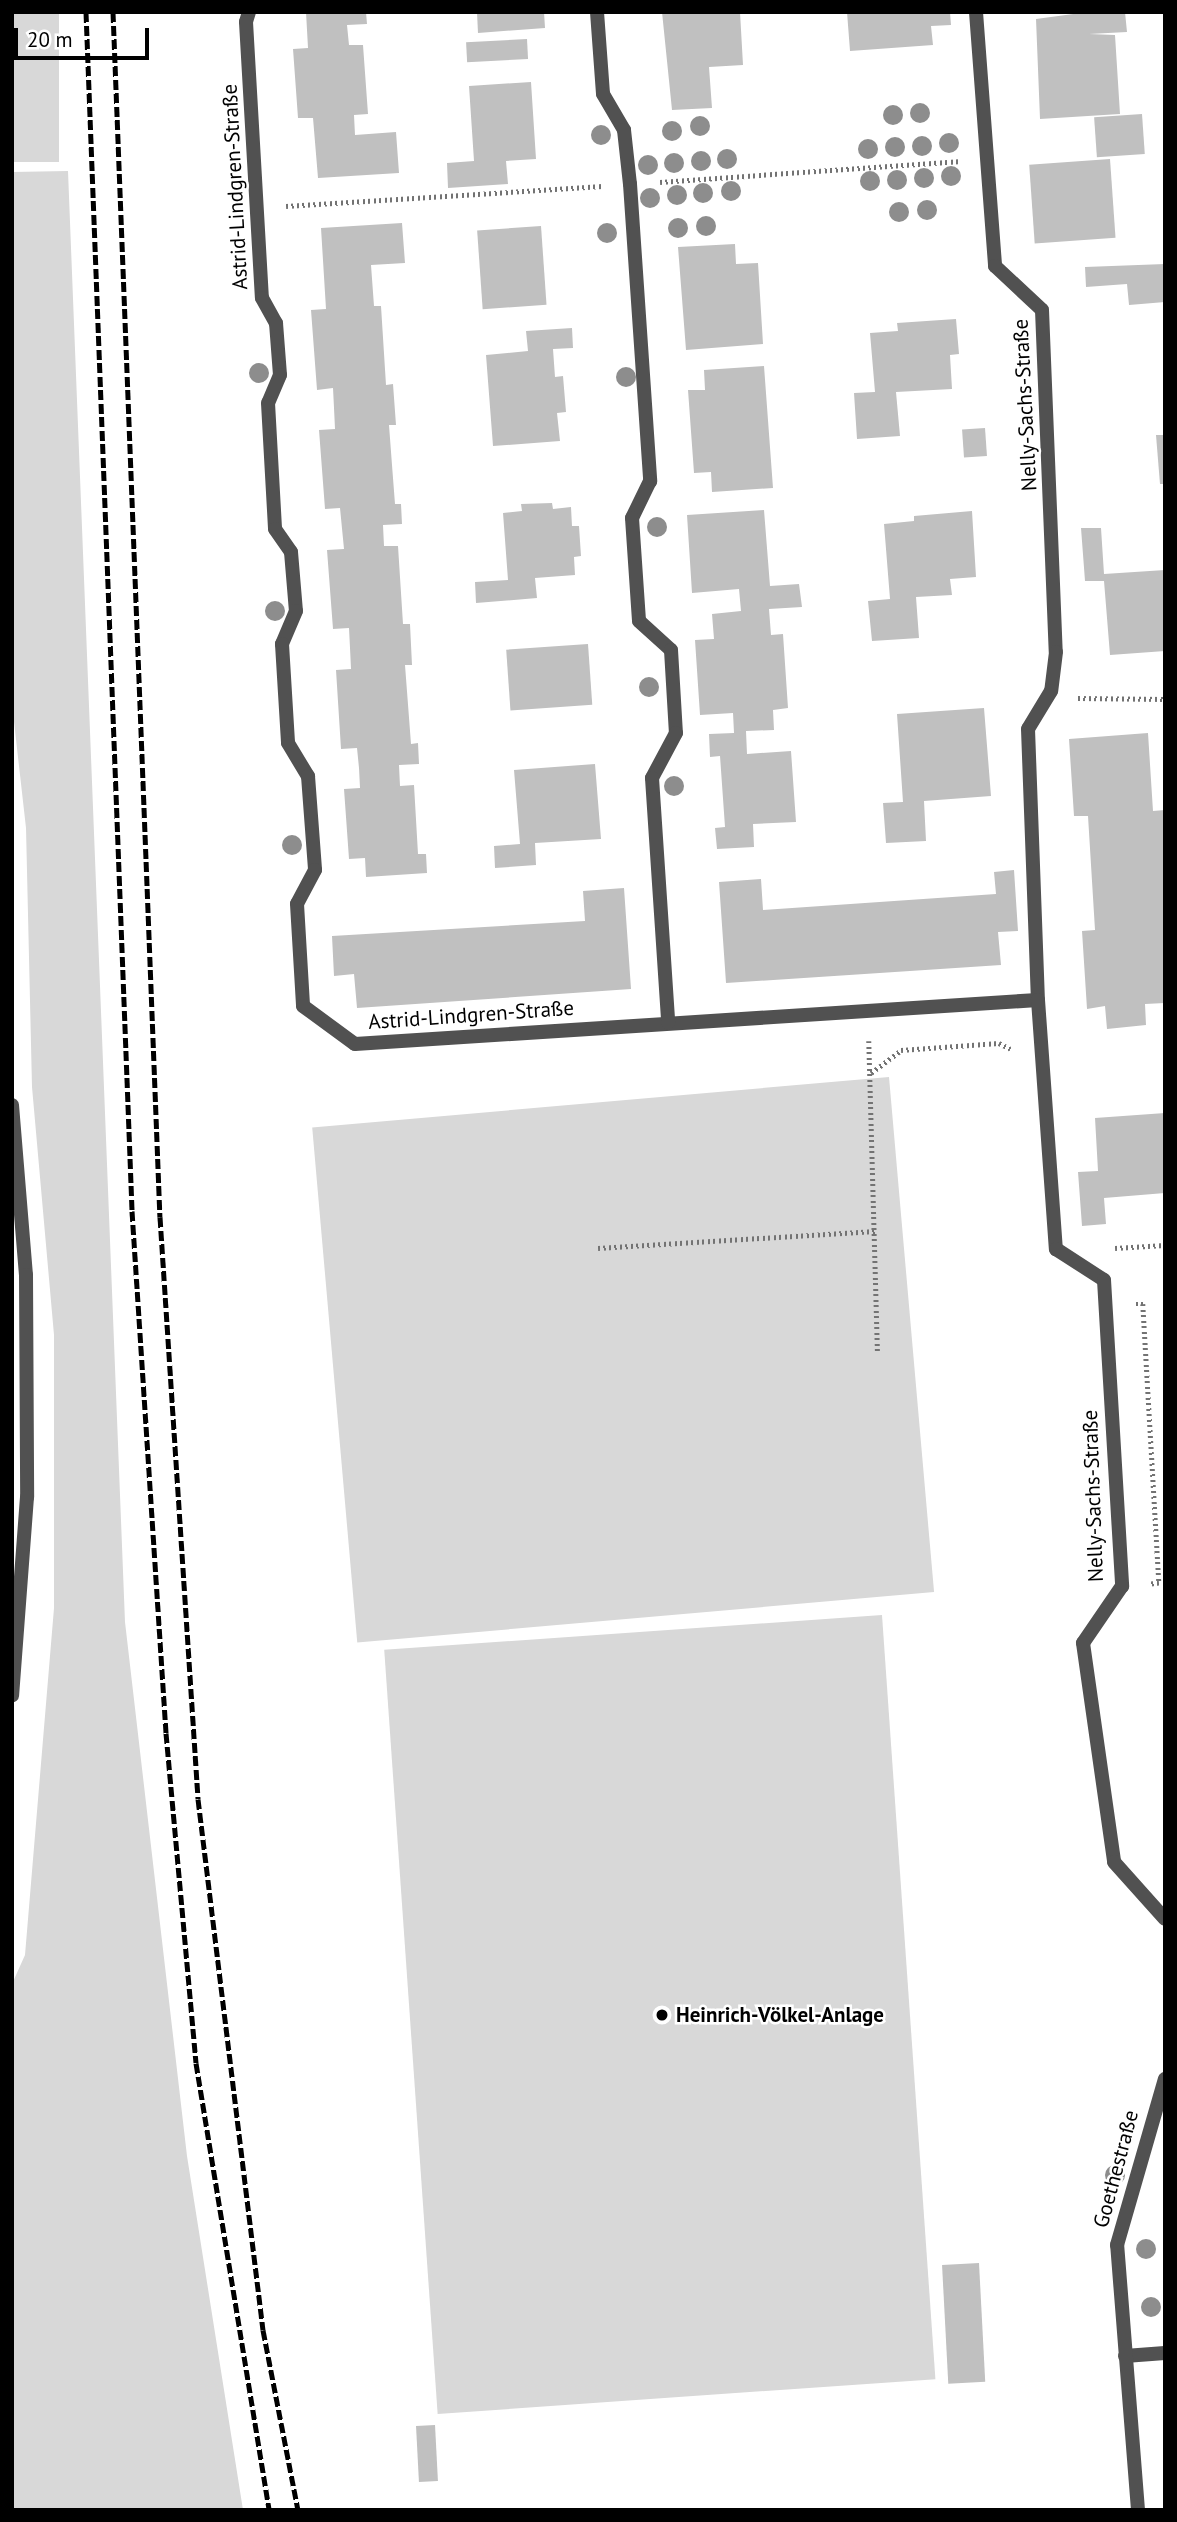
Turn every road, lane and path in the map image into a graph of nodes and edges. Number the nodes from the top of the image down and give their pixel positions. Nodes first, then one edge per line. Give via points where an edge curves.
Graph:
1 (249, 12) edge
2 (597, 12) edge
3 (976, 12) edge
4 (1051, 691) junction
5 (1165, 699) edge
6 (1038, 1000) junction
7 (868, 1009) junction
8 (668, 1022) junction
9 (1042, 1065) junction
10 (870, 1073) junction
11 (12, 1105) edge
12 (875, 1231) junction
13 (1165, 1245) edge
14 (598, 1248) dead end
15 (1079, 1263) junction
16 (878, 1354) dead end
17 (12, 1695) edge
18 (1165, 1919) edge
19 (1165, 2079) edge
20 (1165, 2353) edge
21 (1125, 2356) junction
22 (1138, 2510) edge

1 - 8 street, Astrid-Lindgren-Straße via 262,298 276,323 280,375 268,403 275,529 291,552 296,611 282,644 288,743 308,776 315,870 297,904 303,1006 355,1044
2 - 8 street via 603,93 624,130 630,184 650,481 632,518 639,621 671,650 672,663 676,733 652,778
3 - 4 street, Nelly-Sachs-Straße via 995,265 1042,310 1056,652
4 - 5 path via 1084,700
4 - 6 street, Nelly-Sachs-Straße via 1028,729
6 - 7 street, Astrid-Lindgren-Straße
6 - 9 street, Nelly-Sachs-Straße
7 - 8 street, Astrid-Lindgren-Straße
7 - 10 path
9 - 10 path via 999,1043 901,1050
9 - 15 street, Nelly-Sachs-Straße via 1056,1249
10 - 12 path
11 - 17 street via 26,1275 27,1496
12 - 14 path
12 - 16 path
13 - 15 path via 1105,1249
15 - 18 street, Nelly-Sachs-Straße via 1104,1280 1122,1586 1083,1643 1114,1862
19 - 21 street, Goethestraße via 1117,2245
20 - 21 street
21 - 22 street, Goethestraße

